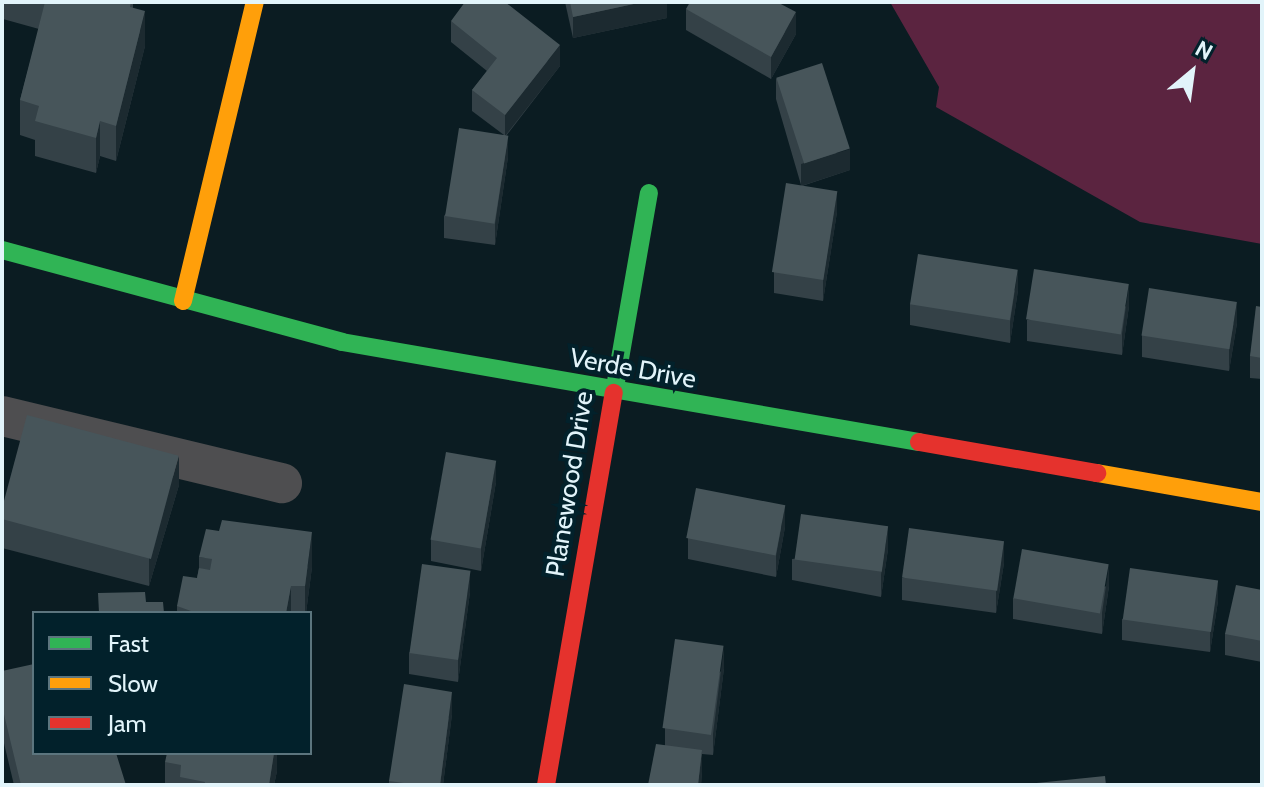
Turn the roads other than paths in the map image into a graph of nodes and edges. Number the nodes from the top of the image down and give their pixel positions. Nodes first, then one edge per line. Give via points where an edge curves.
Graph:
1 (255, 2) edge
2 (649, 193) dead end
3 (2, 250) edge
4 (183, 301) junction
5 (611, 392) junction
6 (2, 416) edge
7 (282, 483) dead end
8 (1262, 502) edge
9 (546, 785) edge

1 - 4 street
2 - 5 street, Planewood Drive
3 - 4 street, Verde Drive
4 - 5 street, Verde Drive via 342,342
5 - 8 street, Verde Drive
5 - 9 street, Planewood Drive
6 - 7 street

